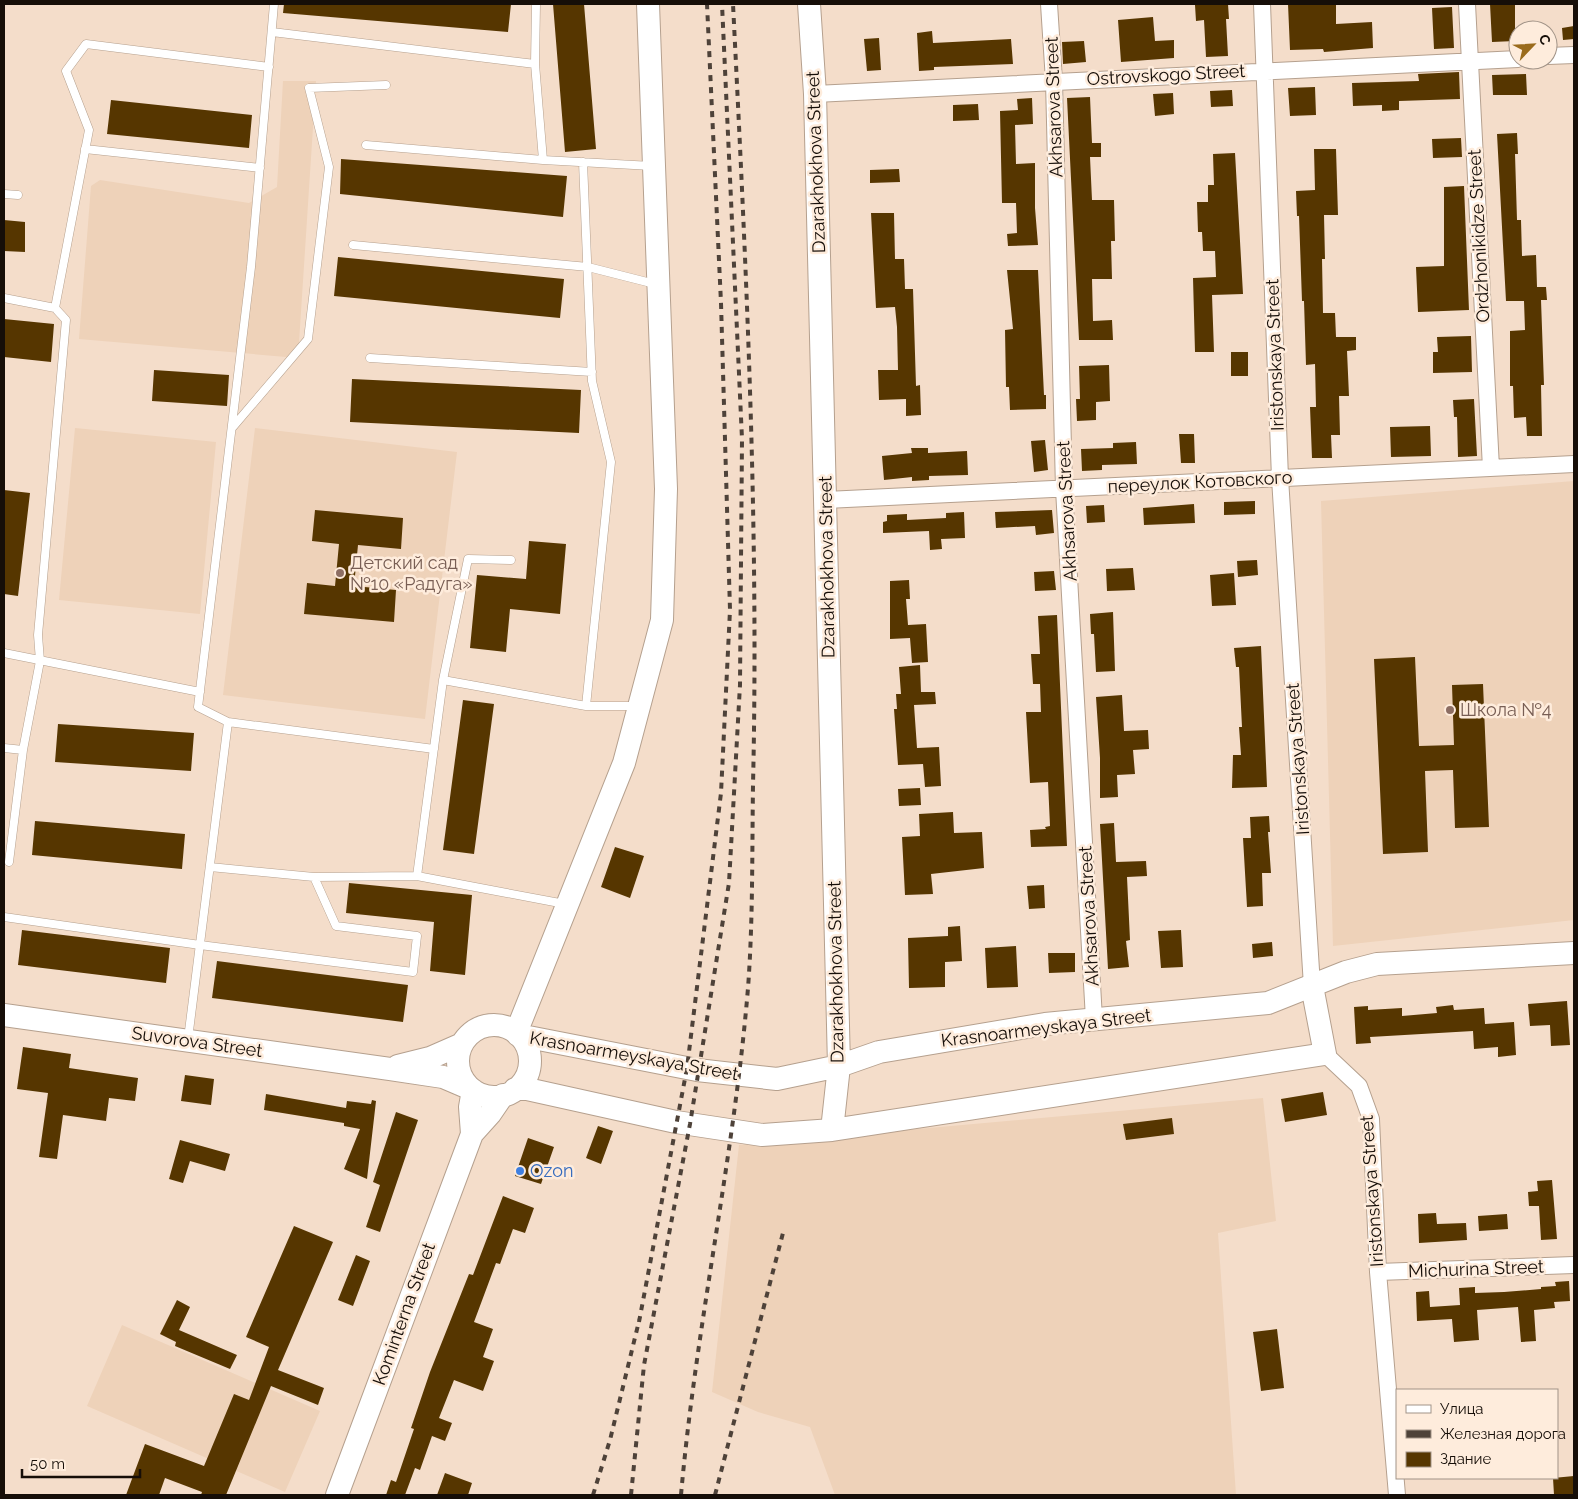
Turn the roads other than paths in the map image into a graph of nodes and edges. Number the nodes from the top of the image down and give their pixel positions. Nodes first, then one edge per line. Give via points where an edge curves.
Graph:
1 (274, 4) edge
2 (536, 4) edge
3 (648, 4) edge
4 (809, 4) edge
5 (1050, 4) edge
6 (1262, 4) edge
7 (1467, 4) edge
8 (272, 32) junction
9 (1574, 55) edge
10 (1558, 56) edge
11 (1508, 59) edge
12 (1470, 62) junction
13 (536, 64) junction
14 (269, 67) junction
15 (1265, 70) junction
16 (1054, 81) junction
17 (386, 86) dead end
18 (815, 94) junction
19 (366, 145) dead end
20 (85, 149) junction
21 (543, 160) junction
22 (583, 162) junction
23 (655, 166) junction
24 (260, 168) junction
25 (4, 194) edge
26 (18, 195) dead end
27 (353, 245) dead end
28 (588, 267) junction
29 (659, 285) junction
30 (4, 298) edge
31 (55, 308) junction
32 (370, 358) dead end
33 (592, 372) junction
34 (232, 428) junction
35 (1574, 464) edge
36 (1491, 468) junction
37 (1280, 478) junction
38 (1064, 489) junction
39 (826, 500) junction
40 (511, 560) dead end
41 (4, 653) edge
42 (40, 662) junction
43 (442, 680) junction
44 (200, 692) junction
45 (586, 706) junction
46 (639, 706) junction
47 (228, 722) junction
48 (4, 748) edge
49 (434, 748) junction
50 (23, 750) junction
51 (9, 862) dead end
52 (210, 867) junction
53 (417, 876) junction
54 (314, 877) junction
55 (566, 905) junction
56 (4, 917) edge
57 (200, 945) junction
58 (1574, 952) edge
59 (1312, 986) junction
60 (532, 988) junction
61 (4, 1015) edge
62 (1094, 1019) junction
63 (493, 1025) junction
64 (517, 1034) junction
65 (188, 1041) junction
66 (462, 1044) junction
67 (1325, 1054) junction
68 (839, 1066) junction
69 (390, 1069) junction
70 (472, 1089) junction
71 (509, 1092) junction
72 (832, 1130) junction
73 (472, 1134) junction
74 (1574, 1265) edge
75 (1378, 1272) junction
76 (337, 1495) edge
77 (1397, 1495) edge

1 - 8 lane
2 - 13 lane
3 - 23 street
4 - 18 street, Dzarakhokhova Street
5 - 16 street, Akhsarova Street
6 - 15 street, Iristonskaya Street
7 - 12 street, Ordzhonikidze Street
8 - 13 lane
8 - 14 lane
9 - 10 street
11 - 12 street, Ostrovskogo Street
12 - 15 street, Ostrovskogo Street
12 - 36 street, Ordzhonikidze Street
13 - 21 lane
14 - 20 lane via 86,44 66,71 89,130
14 - 24 lane
15 - 16 street, Ostrovskogo Street
15 - 37 street, Iristonskaya Street
16 - 18 street, Ostrovskogo Street
16 - 38 street, Akhsarova Street
17 - 34 lane via 309,88 329,167 308,339
18 - 39 street, Dzarakhokhova Street
19 - 21 lane
20 - 24 lane
20 - 31 lane
21 - 22 lane
22 - 23 lane
22 - 28 lane
23 - 29 street
24 - 34 lane
25 - 26 lane
27 - 28 lane
28 - 29 lane
28 - 33 lane
29 - 46 street via 666,489 662,620
30 - 31 lane
31 - 42 lane via 66,320 38,635
32 - 33 lane
33 - 45 lane via 611,462
34 - 44 lane
35 - 36 street, переулок Котовского
36 - 37 street, переулок Котовского
37 - 38 street, переулок Котовского
37 - 59 street, Iristonskaya Street
38 - 39 street, переулок Котовского
38 - 62 street, Akhsarova Street
39 - 68 street, Dzarakhokhova Street
40 - 43 lane via 468,559
41 - 42 lane
42 - 44 lane
42 - 50 lane
43 - 45 lane
43 - 49 lane
44 - 47 lane via 198,707
45 - 46 lane
46 - 55 street via 624,763
47 - 49 lane
47 - 52 lane
48 - 50 lane
49 - 53 lane
50 - 51 lane
52 - 54 lane
52 - 57 lane
53 - 54 lane
53 - 55 lane
54 - 57 lane via 336,926 417,936 413,972
55 - 60 street
56 - 57 lane
57 - 65 lane
58 - 59 street, Krasnoarmeyskaya Street via 1377,964
59 - 62 street, Krasnoarmeyskaya Street via 1268,1003
59 - 67 street, Iristonskaya Street
60 - 63 street
60 - 64 street
61 - 65 street, Suvorova Street
62 - 68 street, Krasnoarmeyskaya Street via 879,1052
63 - 64 street, Krasnoarmeyskaya Street
63 - 66 street via 475,1030
64 - 68 street, Krasnoarmeyskaya Street via 697,1070 765,1079 791,1077
64 - 71 street, Krasnoarmeyskaya Street via 527,1049 529,1066 526,1076
65 - 69 street, Suvorova Street
66 - 69 street, Suvorova Street via 430,1058
66 - 70 street via 458,1055 459,1068
67 - 72 street
67 - 75 street, Iristonskaya Street via 1359,1086 1371,1119
68 - 72 street, Dzarakhokhova Street
69 - 70 street, Suvorova Street via 443,1077
70 - 71 street via 487,1096
70 - 73 street, Kominterna Street
71 - 72 street via 527,1089 676,1122 762,1135
71 - 73 street, Kominterna Street
73 - 76 street, Kominterna Street
74 - 75 street, Michurina Street
75 - 77 street, Iristonskaya Street

